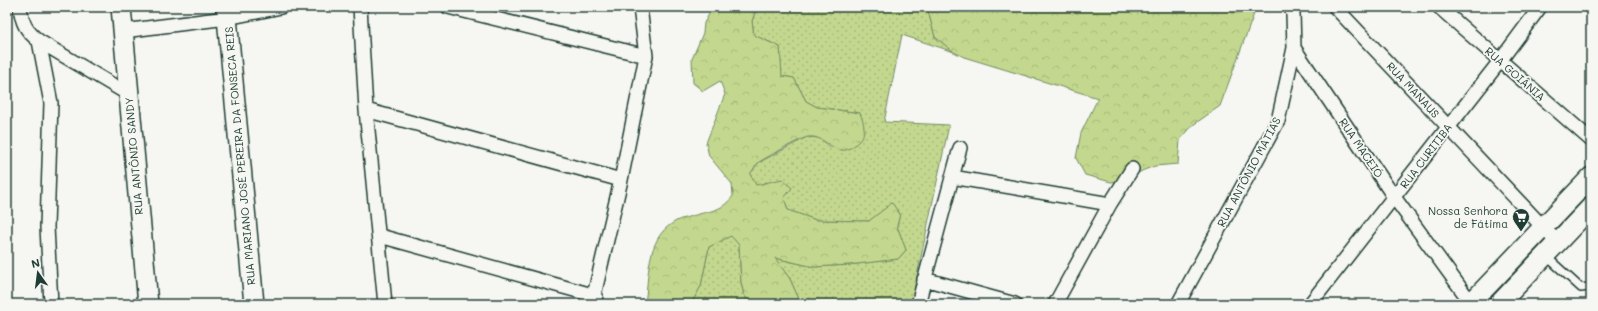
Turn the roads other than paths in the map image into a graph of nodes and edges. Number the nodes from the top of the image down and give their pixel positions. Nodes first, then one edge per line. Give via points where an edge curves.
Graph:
1 (20, 7) edge
2 (121, 7) edge
3 (281, 7) edge
4 (360, 7) edge
5 (448, 7) edge
6 (640, 7) edge
7 (1290, 7) edge
8 (1335, 7) edge
9 (1439, 7) edge
10 (1540, 7) edge
11 (227, 12) edge
12 (123, 31) junction
13 (39, 41) junction
14 (1294, 48) junction
15 (646, 56) junction
16 (1500, 61) junction
17 (128, 94) junction
18 (366, 110) junction
19 (1447, 127) junction
20 (1591, 140) edge
21 (960, 148) dead end
22 (1132, 169) dead end
23 (952, 177) junction
24 (1591, 177) edge
25 (621, 180) junction
26 (1394, 197) junction
27 (1110, 204) junction
28 (1591, 208) edge
29 (1542, 227) junction
30 (380, 236) junction
31 (1552, 249) junction
32 (924, 279) junction
33 (1591, 284) edge
34 (594, 300) edge
35 (51, 304) edge
36 (148, 304) edge
37 (254, 304) edge
38 (385, 304) edge
39 (918, 304) edge
40 (1015, 304) edge
41 (1055, 304) edge
42 (1178, 304) edge
43 (1310, 304) edge
44 (1471, 304) edge
45 (1499, 304) edge

1 - 13 street via 27,31
2 - 12 street, RUA ANTÔNIO SANDY
3 - 11 street
4 - 18 street
5 - 15 street
6 - 15 street
7 - 14 street, RUA ANTÔNIO MATIAS via 1293,14
8 - 19 street, RUA MANAUS
9 - 16 street, RUA GOIÂNIA
10 - 16 street, RUA CURITIBA
11 - 12 street
11 - 37 street, RUA MARIANO JOSÉ PEREIRA DA FONSECA REIS
12 - 17 street, RUA ANTÔNIO SANDY
13 - 17 street
13 - 35 street via 51,103 47,227
14 - 26 street, RUA MACEIÓ
14 - 42 street, RUA ANTÔNIO MATIAS via 1278,121
15 - 25 street
16 - 19 street, RUA CURITIBA
16 - 20 street, RUA GOIÂNIA
17 - 36 street, RUA ANTÔNIO SANDY
18 - 25 street
18 - 30 street
19 - 26 street, RUA CURITIBA
19 - 29 street, RUA MANAUS
21 - 23 street
22 - 27 street
23 - 27 street
23 - 32 street
24 - 29 street
25 - 34 street
26 - 43 street, RUA CURITIBA
26 - 44 street, RUA MACEIÓ
27 - 41 street
28 - 31 street
29 - 31 street, RUA MANAUS
29 - 44 street
30 - 34 street
30 - 38 street
31 - 33 lane via 1582,288
31 - 45 street
32 - 39 street
32 - 40 street

